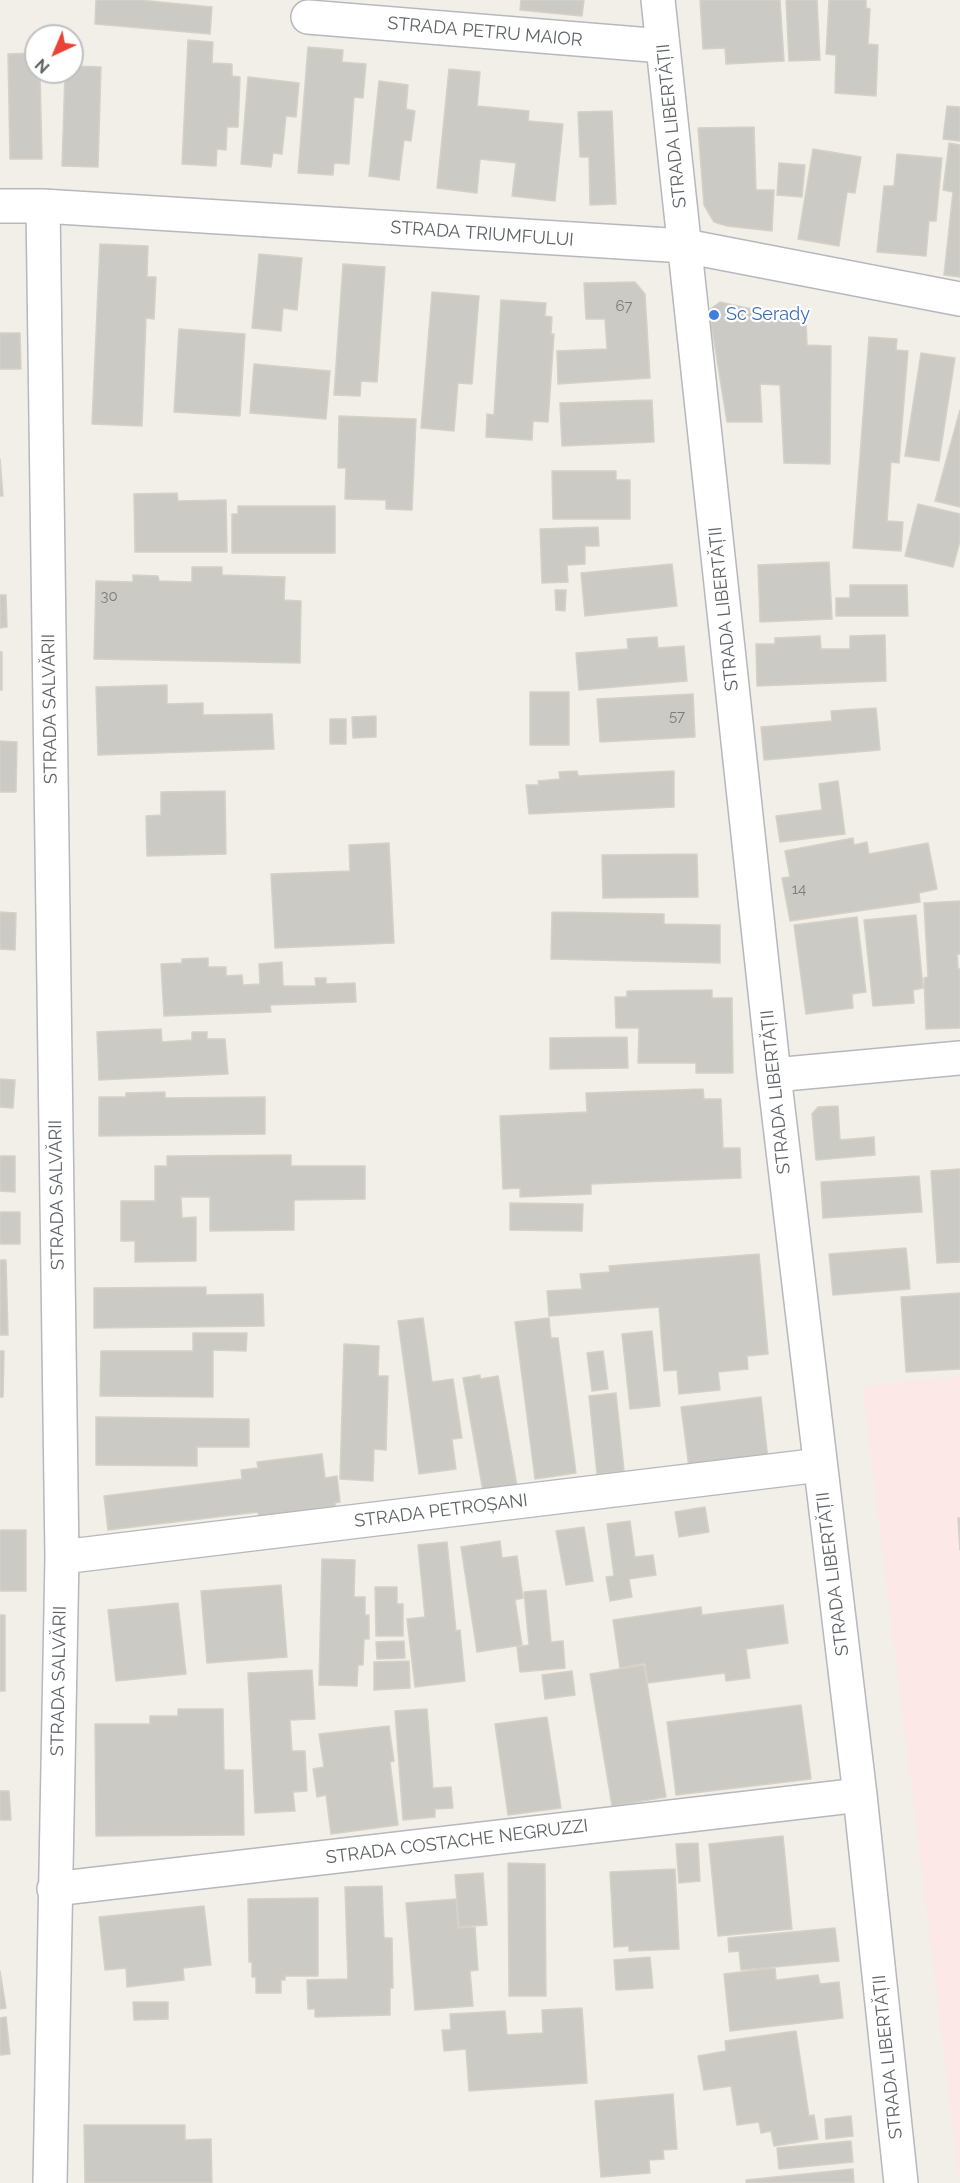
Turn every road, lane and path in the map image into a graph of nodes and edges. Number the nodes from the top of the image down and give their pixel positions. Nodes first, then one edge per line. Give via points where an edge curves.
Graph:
1 (657, 0) edge
2 (308, 17) dead end
3 (663, 46) junction
4 (0, 206) edge
5 (43, 206) junction
6 (686, 246) junction
7 (960, 299) edge
8 (960, 1058) edge
9 (774, 1075) junction
10 (820, 1465) junction
11 (62, 1557) junction
12 (860, 1795) junction
13 (54, 1889) junction
14 (50, 2183) edge
15 (901, 2183) edge

1 - 3 street, STRADA LIBERTĂȚII
2 - 3 street, STRADA PETRU MAIOR
3 - 6 street, STRADA LIBERTĂȚII
4 - 5 street, STRADA TRIUMFULUI
5 - 6 street, STRADA TRIUMFULUI
5 - 11 street, STRADA SALVĂRII
6 - 7 street, STRADA TRIUMFULUI
6 - 9 street, STRADA LIBERTĂȚII
8 - 9 street
9 - 10 street, STRADA LIBERTĂȚII
10 - 11 street, STRADA PETROȘANI
10 - 12 street, STRADA LIBERTĂȚII
11 - 13 street, STRADA SALVĂRII
12 - 13 street, STRADA COSTACHE NEGRUZZI
12 - 15 street, STRADA LIBERTĂȚII
13 - 14 street, STRADA SALVĂRII

